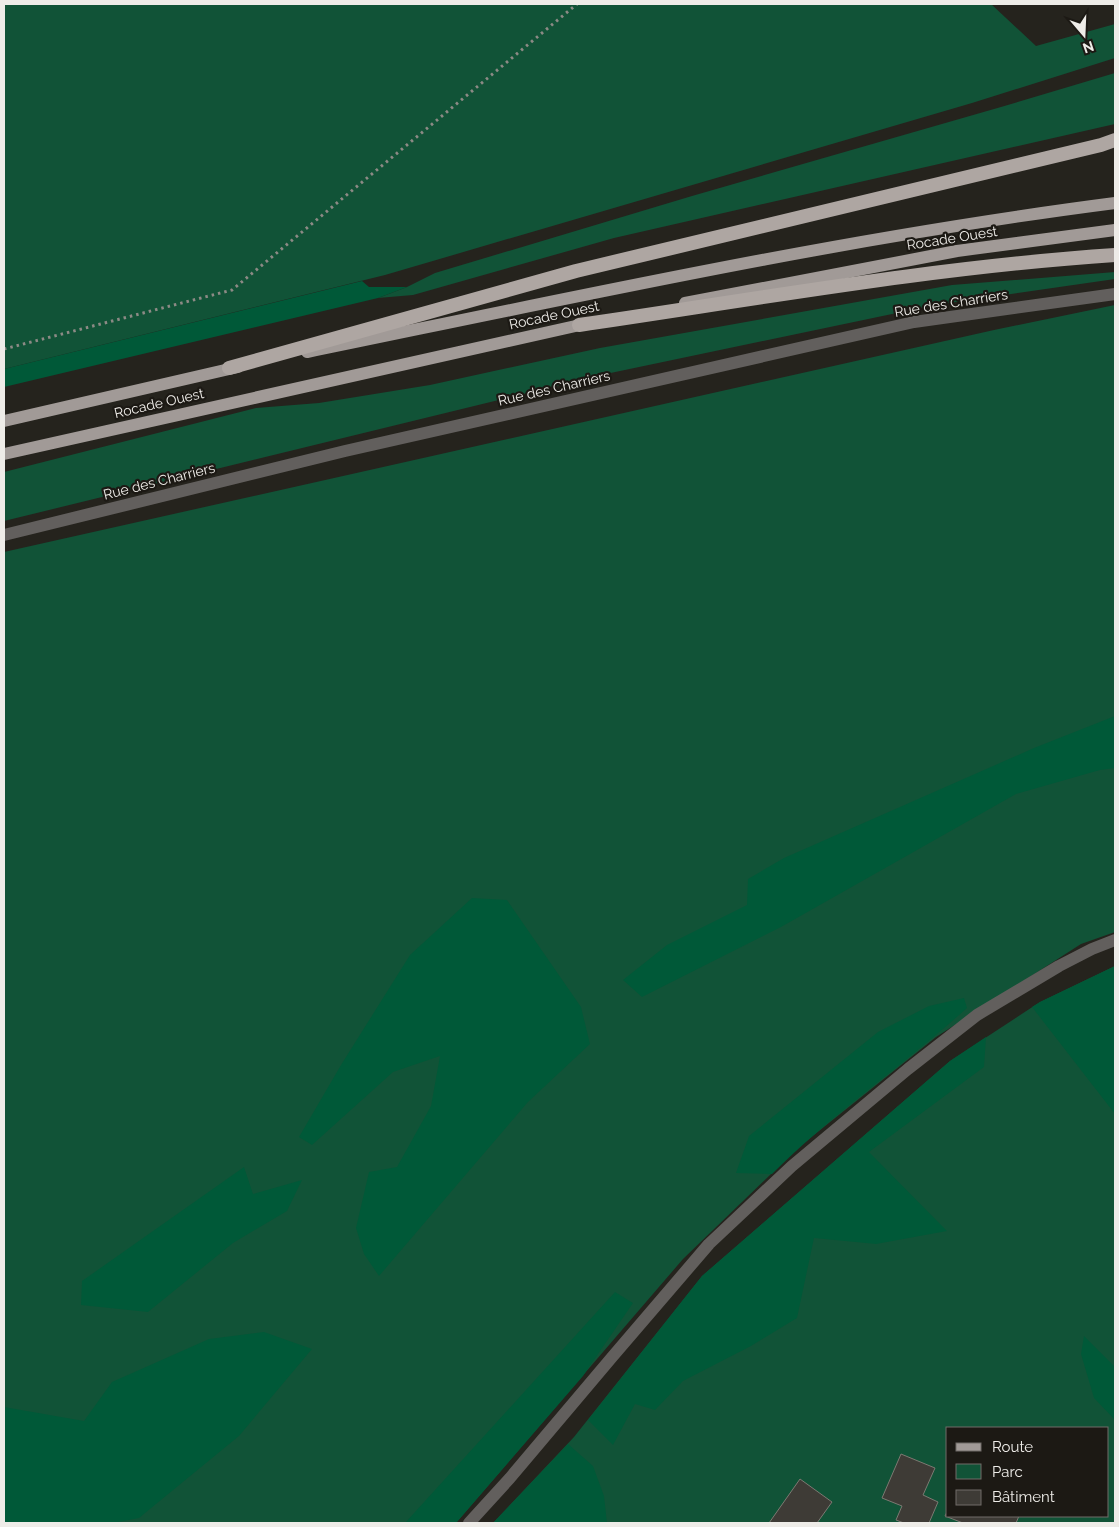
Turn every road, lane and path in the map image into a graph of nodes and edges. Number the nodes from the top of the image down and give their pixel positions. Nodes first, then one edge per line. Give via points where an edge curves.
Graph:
1 (577, 4) edge
2 (1115, 140) edge
3 (1115, 203) edge
4 (1115, 230) edge
5 (1115, 255) edge
6 (1115, 294) edge
7 (579, 325) junction
8 (4, 349) edge
9 (230, 368) junction
10 (4, 420) edge
11 (4, 454) edge
12 (4, 535) edge
13 (1115, 940) edge
14 (469, 1523) edge

1 - 8 path via 232,290
2 - 9 highway via 576,271
3 - 9 main road, Rocade Ouest via 823,249
4 - 7 main road, Rocade Ouest via 957,250
5 - 7 highway via 951,270
6 - 12 street, Rue des Charriers via 914,322 345,450
7 - 11 main road, Rocade Ouest
9 - 10 main road, Rocade Ouest
13 - 14 street via 1058,966 977,1015 792,1166 709,1244

